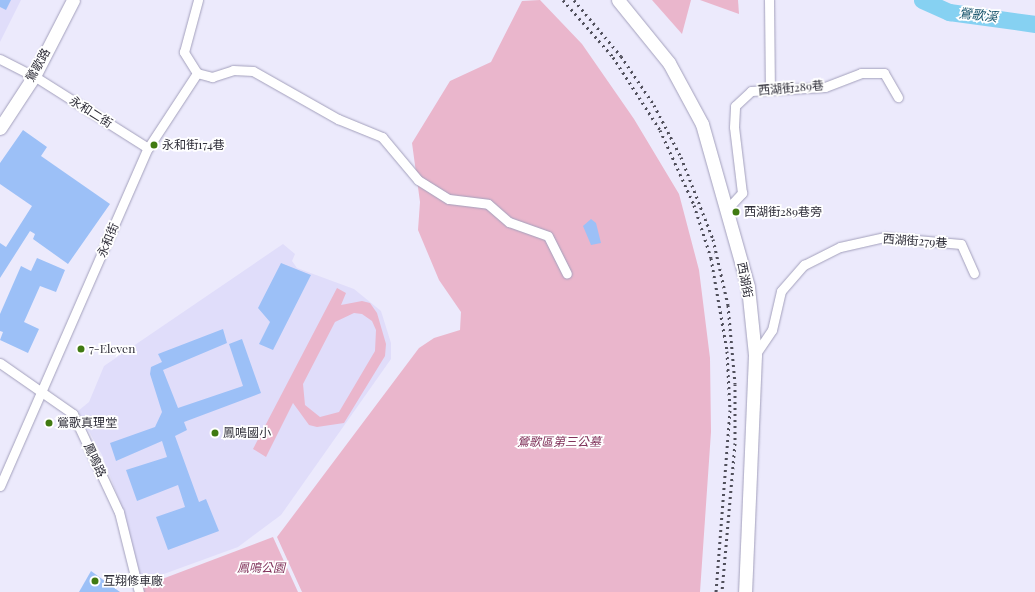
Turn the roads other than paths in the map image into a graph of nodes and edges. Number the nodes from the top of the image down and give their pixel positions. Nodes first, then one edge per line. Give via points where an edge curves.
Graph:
1 (72, 0) edge
2 (198, 0) edge
3 (618, 0) edge
4 (769, 0) edge
5 (0, 59) edge
6 (197, 73) junction
7 (34, 76) junction
8 (770, 90) junction
9 (898, 97) dead end
10 (0, 128) edge
11 (148, 148) junction
12 (728, 208) junction
13 (974, 272) dead end
14 (567, 274) dead end
15 (755, 355) junction
16 (0, 363) edge
17 (44, 392) junction
18 (0, 486) edge
19 (139, 592) edge
20 (745, 592) edge

1 - 7 street, 鶯歌路
2 - 6 street via 184,52
3 - 12 street, 西湖街 via 669,63 702,124
4 - 8 street
5 - 7 street, 永和二街
6 - 11 street, 永和街
6 - 14 street via 212,77 233,70 253,71 338,120 382,137 418,180 449,199 488,204 509,222 548,236
7 - 10 street, 鶯歌路
7 - 11 street, 永和二街
8 - 9 street, 西湖街289巷 via 825,87 861,73 884,73
8 - 12 street, 西湖街289巷 via 751,91 735,106 734,127 742,193
11 - 17 street, 永和街
12 - 15 street, 西湖街 via 748,287
13 - 15 street, 西湖街279巷 via 961,244 884,236 840,247 804,265 781,291 772,330
15 - 20 street, 西湖街
16 - 17 street, 鳳鳴路
17 - 18 street, 永和街
17 - 19 street, 鳳鳴路 via 73,414 119,512

